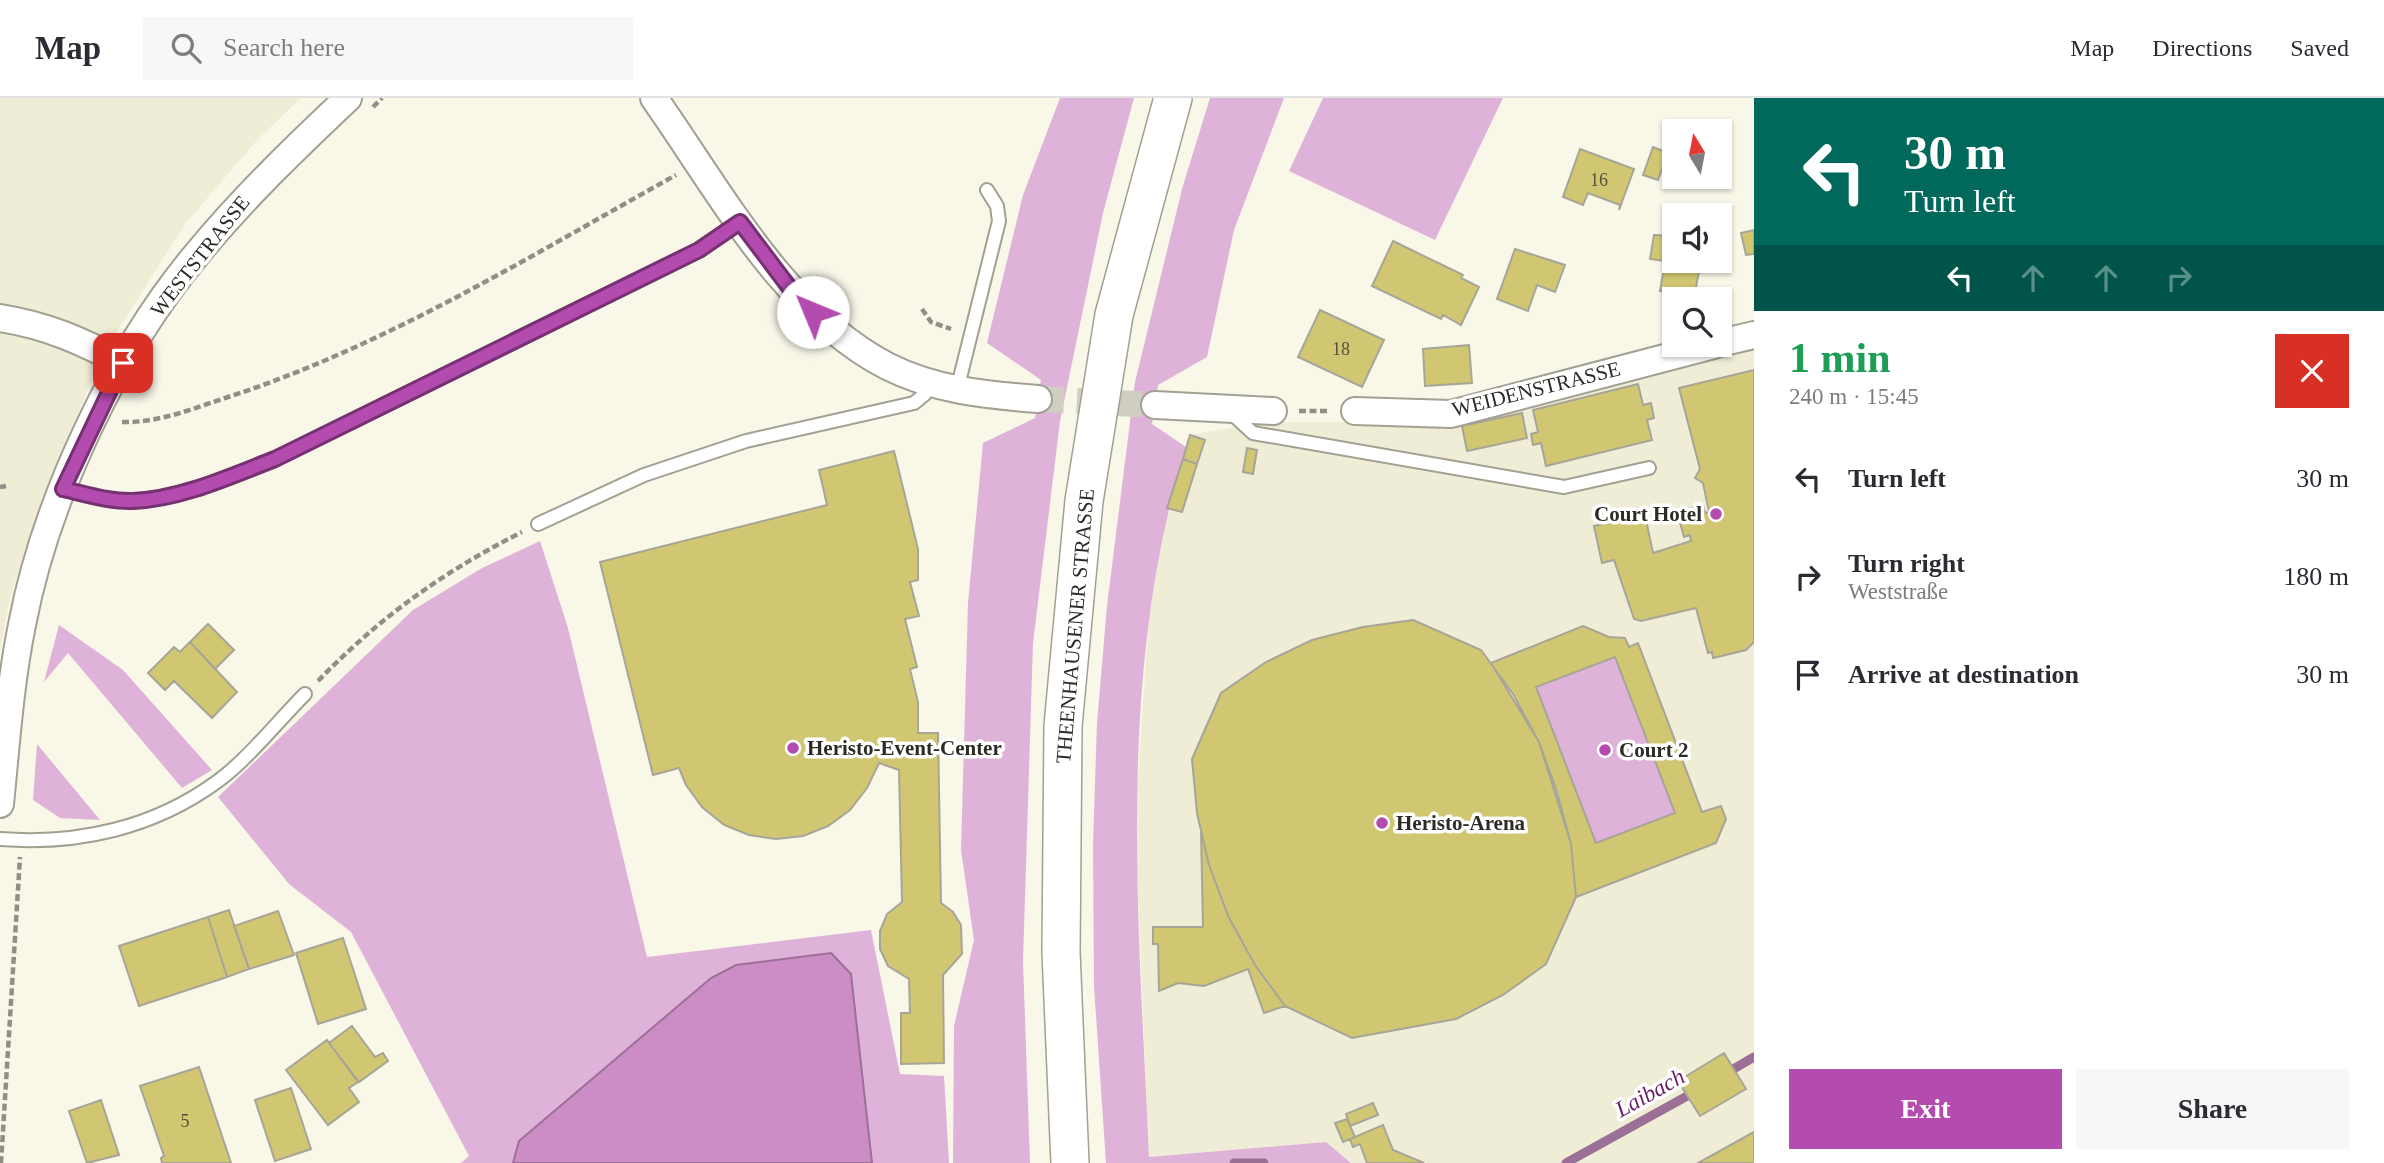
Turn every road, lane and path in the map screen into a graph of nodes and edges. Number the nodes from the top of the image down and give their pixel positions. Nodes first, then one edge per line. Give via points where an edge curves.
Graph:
1 (382, 98) edge
2 (654, 98) edge
3 (1172, 98) edge
4 (360, 103) edge
5 (699, 163) junction
6 (988, 190) dead end
7 (740, 222) junction
8 (922, 309) dead end
9 (0, 318) edge
10 (971, 335) junction
11 (1754, 335) edge
12 (1732, 340) edge
13 (1668, 357) edge
14 (123, 363) junction
15 (928, 382) junction
16 (957, 390) junction
17 (1038, 399) tunnel mouth
18 (1155, 405) tunnel mouth
19 (1227, 409) junction
20 (128, 411) dead end
21 (1273, 411) joint
22 (1355, 411) joint
23 (122, 422) junction
24 (117, 432) dead end
25 (1649, 468) dead end
26 (63, 489) junction
27 (538, 524) joint
28 (305, 694) joint
29 (0, 804) edge
30 (0, 839) edge
31 (21, 841) junction
32 (1, 1163) edge
33 (1070, 1163) edge

1 - 4 path
2 - 5 street
3 - 33 main road, THEENHAUSENER STRASSE via 1114,315 1084,501 1063,726 1060,951
4 - 14 street, WESTSTRASSE via 272,169 203,246
5 - 7 street
5 - 23 path via 473,288 343,351 221,400 149,421
6 - 10 lane via 999,221
7 - 15 street via 795,295 850,344
7 - 26 lane via 699,250 275,459 216,482 135,501
8 - 10 path via 931,322
9 - 14 street via 51,328
10 - 16 lane
11 - 12 street
13 - 22 street, WEIDENSTRASSE via 1451,414
14 - 26 street, WESTSTRASSE
15 - 16 street
15 - 27 lane via 925,394 914,402 746,441 644,475
16 - 17 street
18 - 19 street
19 - 21 street
19 - 25 lane via 1253,433 1564,487
20 - 23 path
21 - 22 path
23 - 24 path
26 - 29 street, WESTSTRASSE via 40,550 22,624
27 - 28 path via 472,558 399,605
28 - 31 lane via 219,780 178,805 133,825 83,839
30 - 31 lane
31 - 32 path

